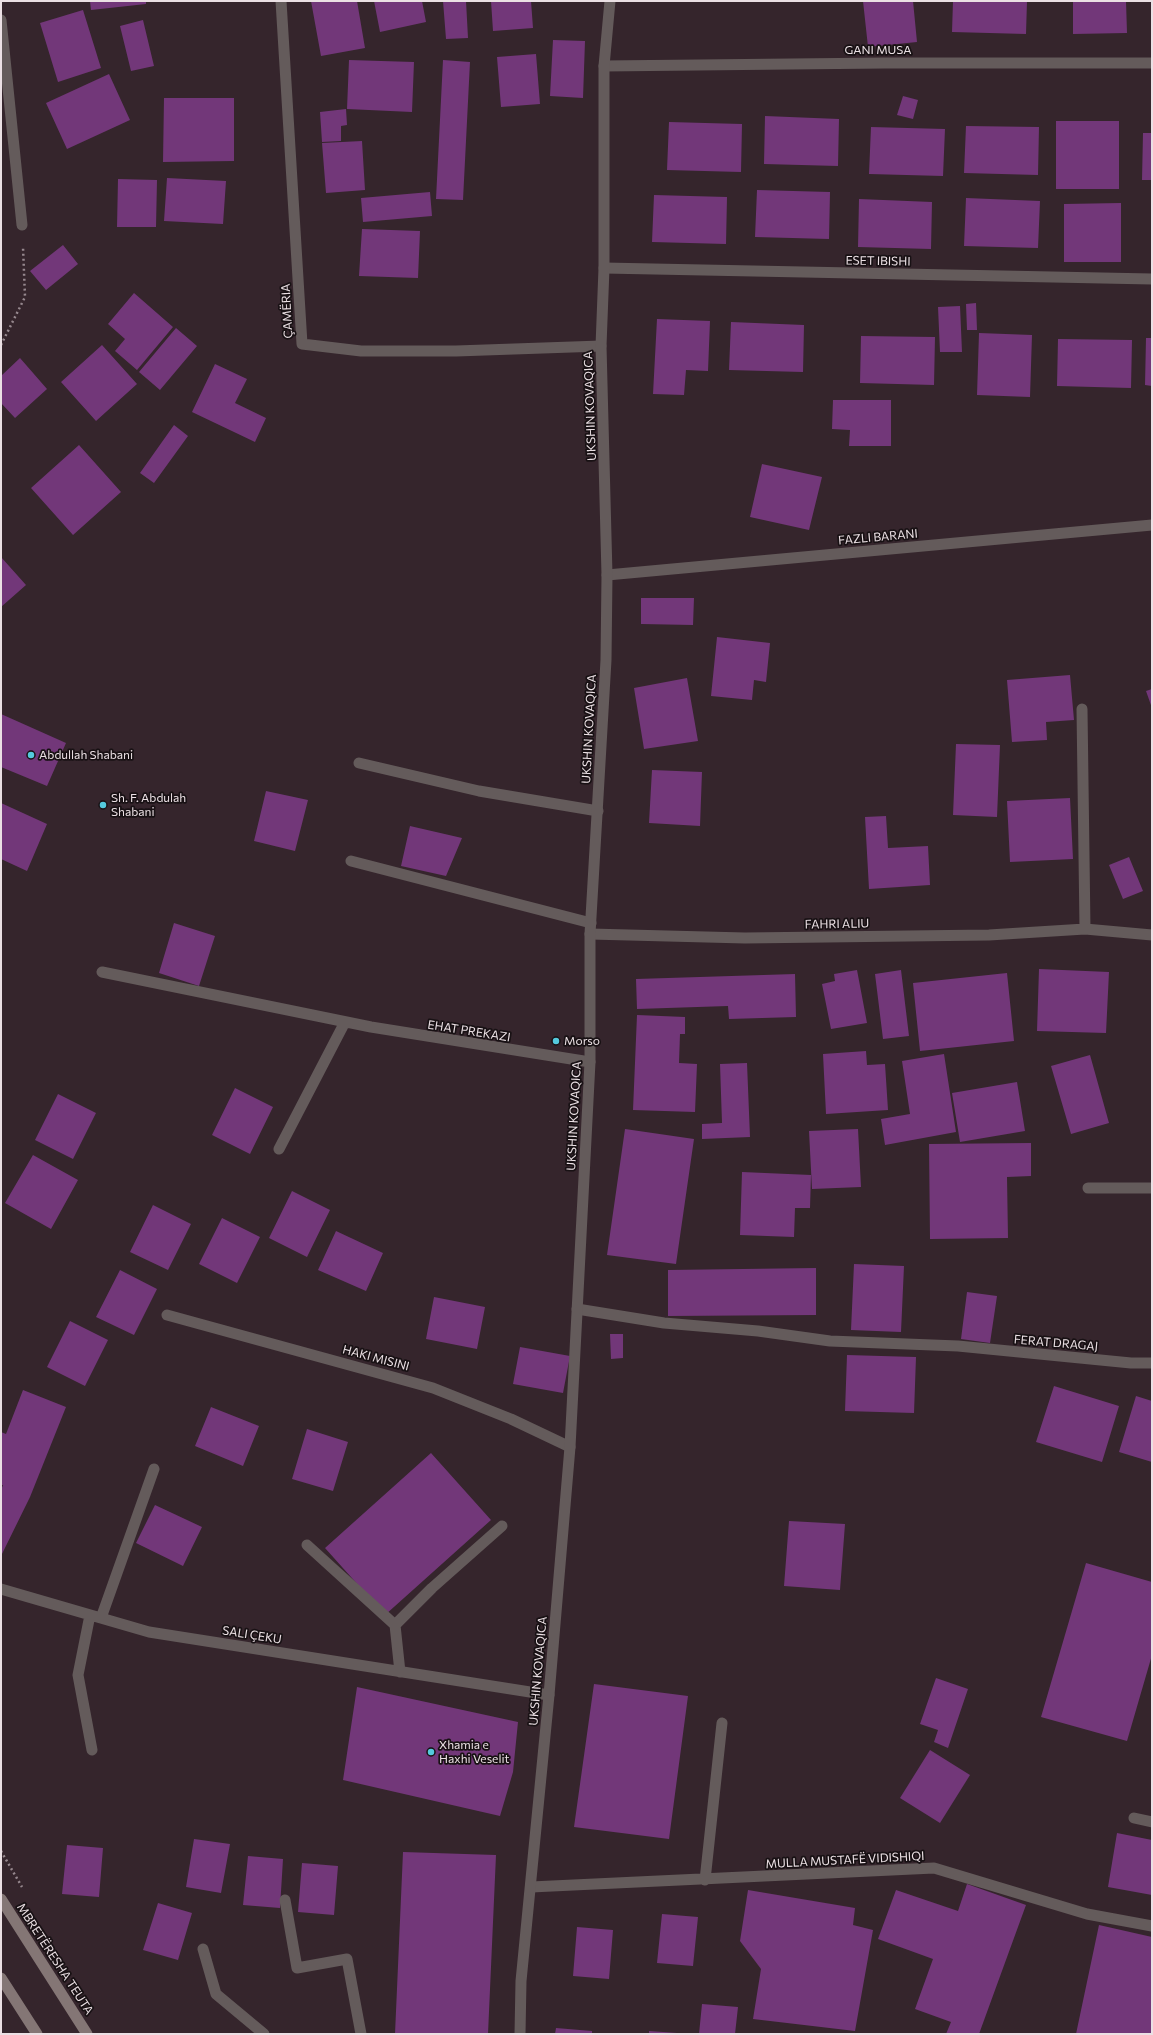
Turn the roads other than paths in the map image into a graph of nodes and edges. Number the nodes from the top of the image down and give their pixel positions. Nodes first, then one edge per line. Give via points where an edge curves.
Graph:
1 (281, 1) edge
2 (610, 1) edge
3 (1, 20) edge
4 (1152, 63) edge
5 (604, 66) junction
6 (22, 225) road end
7 (604, 268) junction
8 (1152, 279) edge
9 (601, 346) junction
10 (1152, 525) edge
11 (607, 575) junction
12 (1082, 709) dead end
13 (359, 763) dead end
14 (598, 811) junction
15 (351, 861) dead end
16 (590, 929) junction
17 (1085, 929) junction
18 (1152, 934) edge
19 (102, 972) dead end
20 (344, 1022) junction
21 (590, 1062) junction
22 (279, 1149) dead end
23 (1088, 1188) dead end
24 (1152, 1188) edge
25 (577, 1309) junction
26 (167, 1315) dead end
27 (1152, 1363) edge
28 (570, 1447) junction
29 (154, 1469) dead end
30 (502, 1526) dead end
31 (307, 1545) dead end
32 (1, 1589) edge
33 (96, 1617) junction
34 (395, 1625) junction
35 (400, 1672) junction
36 (549, 1696) junction
37 (722, 1723) dead end
38 (92, 1750) dead end
39 (1134, 1818) dead end
40 (1152, 1822) edge
41 (705, 1880) junction
42 (531, 1887) junction
43 (1, 1899) edge
44 (285, 1900) dead end
45 (1152, 1926) edge
46 (203, 1949) dead end
47 (1, 1978) edge
48 (37, 2034) edge
49 (87, 2034) edge
50 (264, 2034) edge
51 (361, 2034) edge
52 (520, 2034) edge

1 - 9 street, ÇAMËRIA via 302,344 361,351
2 - 5 street, UKSHIN KOVAQICA
3 - 6 street
4 - 5 street, GANI MUSA
5 - 7 street, UKSHIN KOVAQICA
7 - 8 street, ESET IBISHI
7 - 9 street, UKSHIN KOVAQICA
9 - 11 street, UKSHIN KOVAQICA
10 - 11 street, FAZLI BARANI
11 - 14 street, UKSHIN KOVAQICA via 606,660
12 - 17 street
13 - 14 street via 479,791
14 - 16 street, UKSHIN KOVAQICA
15 - 16 street
16 - 17 street, FAHRI ALIU via 745,938 989,935
16 - 21 street, UKSHIN KOVAQICA
17 - 18 street, FAHRI ALIU
19 - 20 street, EHAT PREKAZI
20 - 21 street, EHAT PREKAZI
20 - 22 street
21 - 25 street, UKSHIN KOVAQICA
23 - 24 street
25 - 27 street, FERAT DRAGAJ via 664,1323 758,1331 830,1341 958,1346
25 - 28 street, UKSHIN KOVAQICA
26 - 28 street, HAKI MISINI via 426,1386 511,1419
28 - 36 street, UKSHIN KOVAQICA
29 - 33 street
30 - 34 street via 432,1588
31 - 34 street
32 - 33 street, SALI ÇEKU
33 - 35 street, SALI ÇEKU via 149,1632
33 - 38 street via 78,1675
34 - 35 street
35 - 36 street, SALI ÇEKU
36 - 42 street, UKSHIN KOVAQICA
37 - 41 street
39 - 40 street
41 - 42 street, MULLA MUSTAFË VIDISHIQI via 655,1880
41 - 45 street, MULLA MUSTAFË VIDISHIQI via 934,1868 1087,1914
42 - 52 street, UKSHIN KOVAQICA via 521,1980
43 - 49 main road, MBRETËRESHA TEUTA
44 - 51 street via 297,1968 347,1959
46 - 50 street via 216,1994
47 - 48 main road

